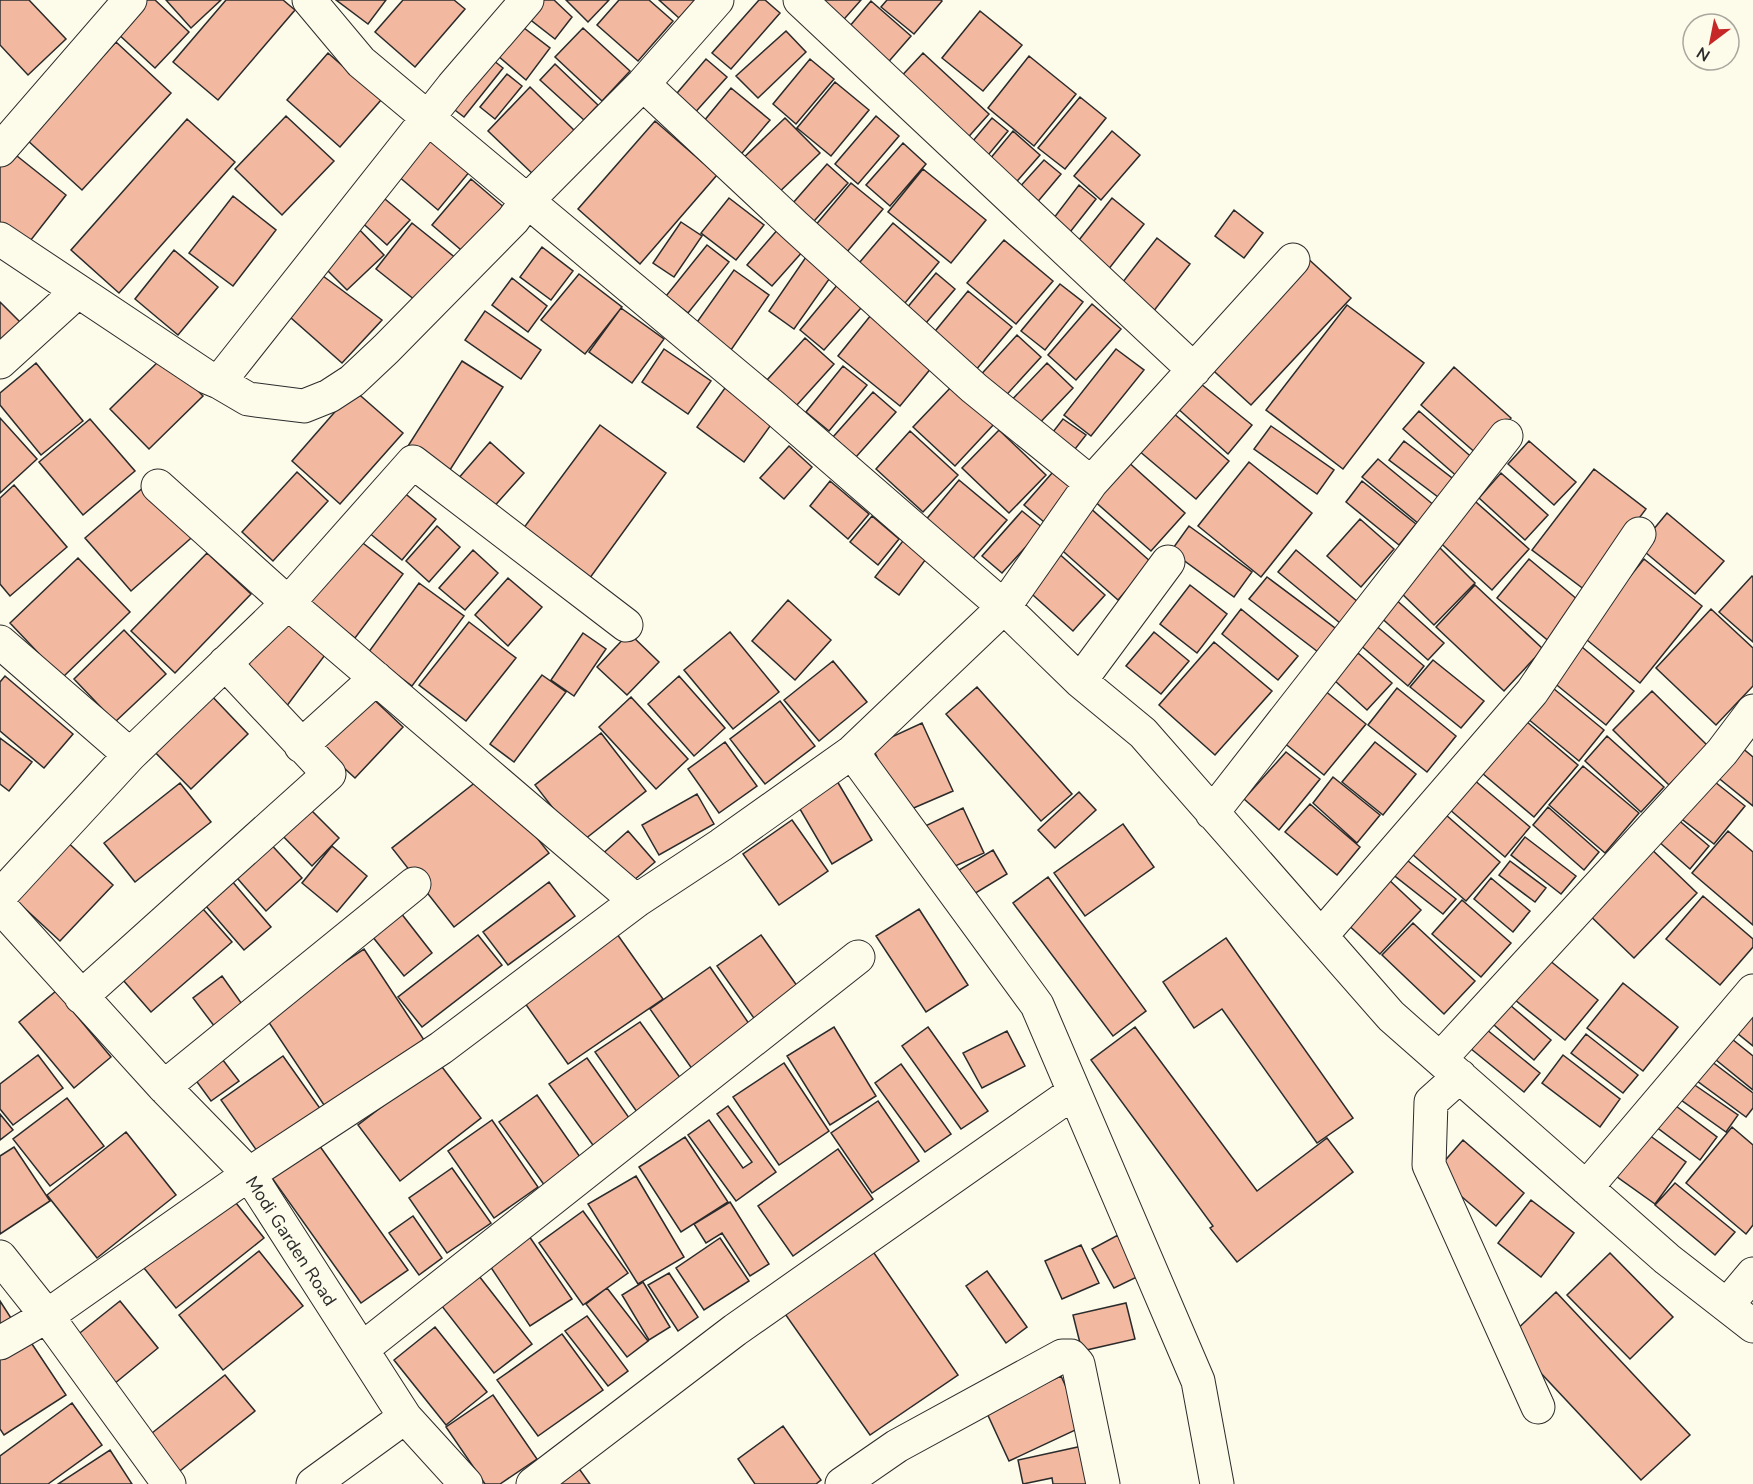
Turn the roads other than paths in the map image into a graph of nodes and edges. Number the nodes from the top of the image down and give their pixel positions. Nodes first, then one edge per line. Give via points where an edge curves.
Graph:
1 (130, 0) edge
2 (309, 0) edge
3 (527, 0) edge
4 (717, 0) edge
5 (800, 0) edge
6 (643, 84) junction
7 (428, 118) junction
8 (0, 150) edge
9 (527, 201) junction
10 (0, 239) edge
11 (1293, 260) dead end
12 (78, 291) junction
13 (0, 362) edge
14 (1194, 370) junction
15 (219, 382) junction
16 (1506, 436) dead end
17 (1091, 483) junction
18 (158, 486) dead end
19 (1639, 534) dead end
20 (1168, 562) dead end
21 (288, 603) junction
22 (1004, 608) junction
23 (626, 625) dead end
24 (0, 642) edge
25 (225, 663) junction
26 (376, 678) junction
27 (1080, 681) junction
28 (1753, 711) edge
29 (301, 746) junction
30 (852, 752) junction
31 (130, 754) junction
32 (1212, 813) junction
33 (414, 884) dead end
34 (0, 896) edge
35 (636, 901) junction
36 (0, 906) edge
37 (1321, 936) junction
38 (858, 957) dead end
39 (1753, 991) edge
40 (81, 997) junction
41 (1450, 1067) junction
42 (164, 1088) junction
43 (1074, 1092) junction
44 (249, 1174) junction
45 (1586, 1188) junction
46 (0, 1257) edge
47 (1753, 1274) edge
48 (1727, 1305) junction
49 (47, 1316) junction
50 (1753, 1326) edge
51 (0, 1343) edge
52 (362, 1349) junction
53 (1538, 1407) dead end
54 (405, 1417) junction
55 (169, 1484) edge
56 (313, 1484) edge
57 (466, 1484) edge
58 (533, 1484) edge
59 (842, 1484) edge
60 (1103, 1484) edge
61 (1217, 1484) edge

1 - 8 street
2 - 7 street via 361,62
3 - 7 street
4 - 6 street
5 - 14 street
6 - 9 street
6 - 17 street via 974,388
7 - 9 street
7 - 15 street
9 - 15 street via 386,349 352,381 329,396 304,406 248,399
9 - 22 street via 769,403
10 - 12 street
11 - 14 street
12 - 13 street
12 - 15 street
14 - 17 street
16 - 32 street
17 - 22 street
18 - 21 street
19 - 37 street via 1532,692
20 - 27 street
21 - 23 street via 413,462
21 - 25 street
21 - 26 street
22 - 27 street
22 - 30 street
24 - 31 street
25 - 29 street
25 - 31 street
26 - 29 street
26 - 35 street
27 - 32 street via 1143,733
28 - 41 street
29 - 40 street via 329,774
30 - 35 street
30 - 43 street via 1037,1005
31 - 34 street
32 - 37 street
33 - 42 street
35 - 44 street via 441,1048
36 - 40 street, Modi Garden Road
37 - 41 street via 1391,1016
38 - 52 street
39 - 45 street
40 - 42 street, Modi Garden Road
41 - 45 street
41 - 53 street via 1431,1102 1429,1165
42 - 44 street, Modi Garden Road
43 - 58 street via 735,1330
43 - 61 street via 1197,1381
44 - 49 street
44 - 52 street, Modi Garden Road
45 - 48 street
46 - 49 street
47 - 48 street
48 - 50 street
49 - 51 street
49 - 55 street
52 - 54 street, Modi Garden Road
54 - 56 street
54 - 57 street, Modi Garden Road
59 - 60 street via 897,1446 1062,1356 1071,1356 1078,1364

